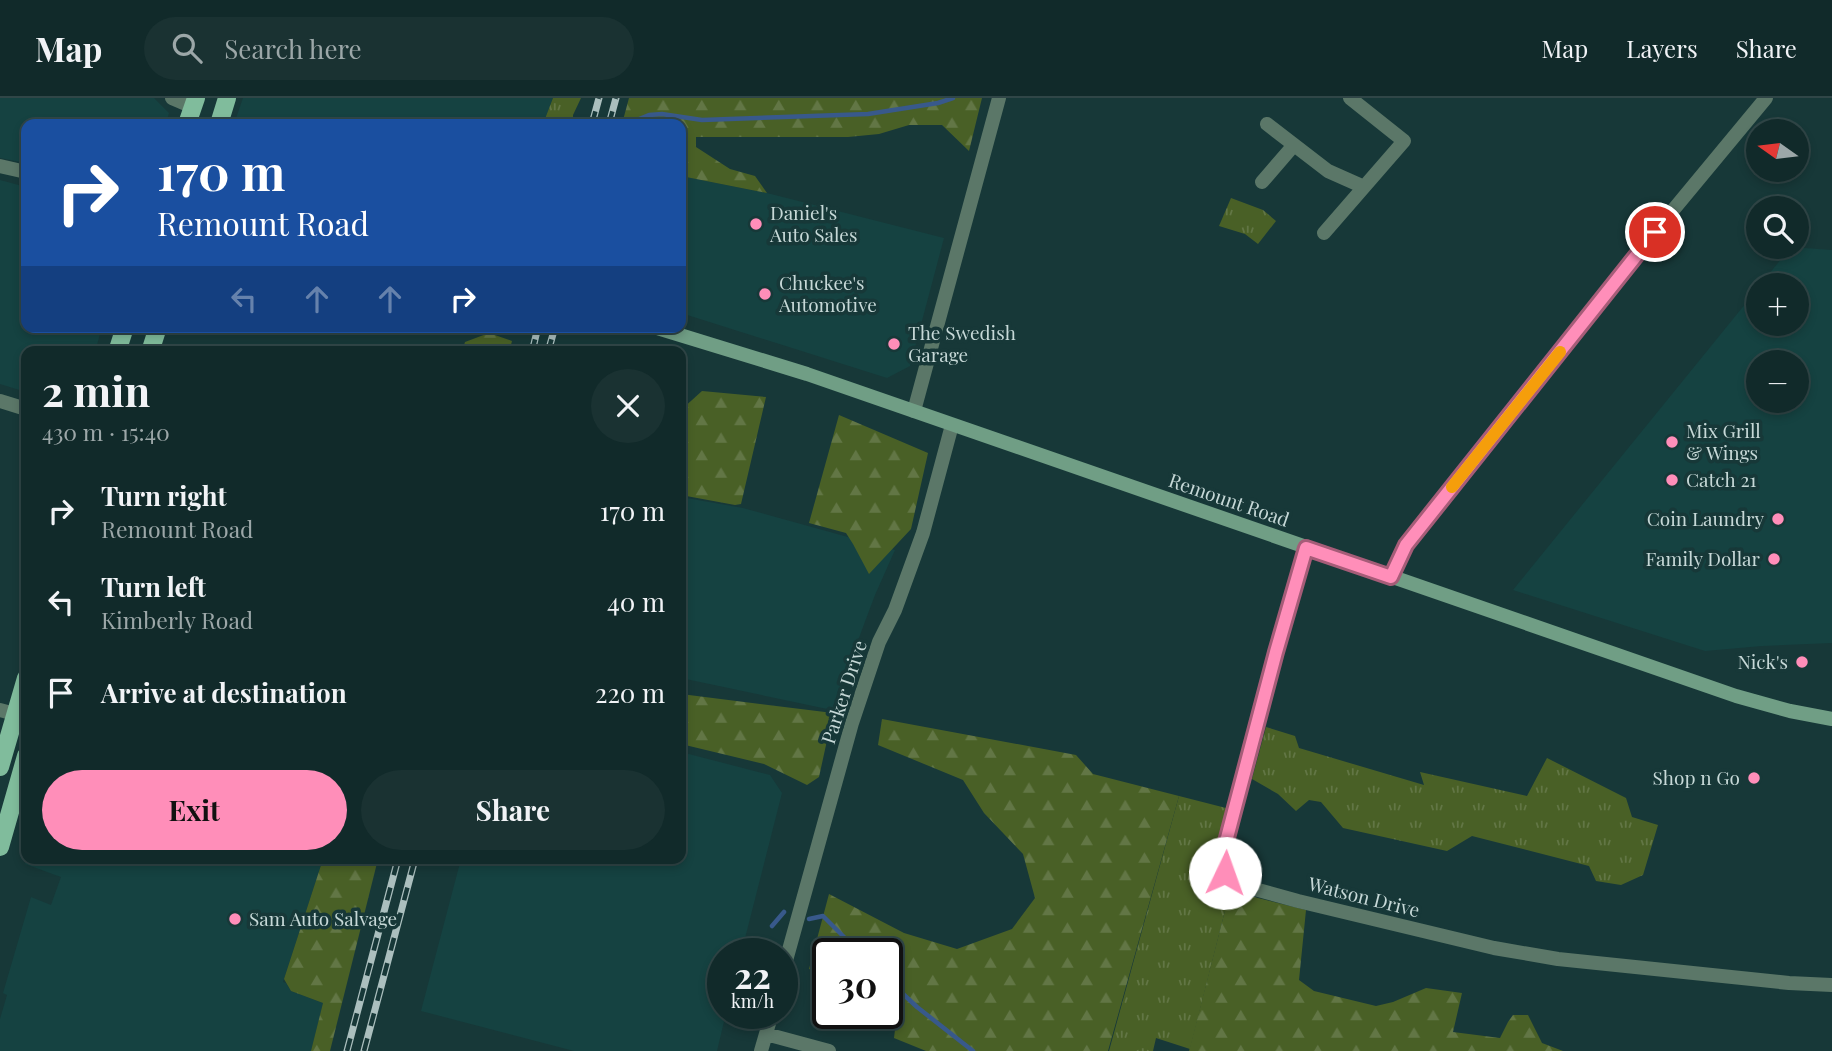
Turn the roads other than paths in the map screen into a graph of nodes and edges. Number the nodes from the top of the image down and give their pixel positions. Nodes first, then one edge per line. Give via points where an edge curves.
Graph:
1 (172, 98) edge
2 (227, 98) edge
3 (999, 98) edge
4 (1350, 98) edge
5 (1766, 98) edge
6 (192, 110) edge
7 (221, 119) edge
8 (1267, 124) dead end
9 (1294, 145) junction
10 (0, 166) edge
11 (21, 171) edge
12 (1262, 182) dead end
13 (1364, 187) junction
14 (1324, 233) dead end
15 (674, 333) edge
16 (0, 401) edge
17 (21, 407) edge
18 (914, 411) junction
19 (952, 425) junction
20 (1306, 548) junction
21 (1391, 577) junction
22 (21, 693) edge
23 (14, 714) edge
24 (1832, 719) edge
25 (0, 767) edge
26 (21, 774) edge
27 (0, 847) edge
28 (792, 938) edge
29 (1832, 985) edge
30 (767, 1029) edge
31 (766, 1034) junction
32 (761, 1051) edge
33 (829, 1051) edge

1 - 6 street
2 - 7 main road
3 - 18 street
4 - 13 street via 1404,141
5 - 21 street via 1406,545
8 - 9 street
9 - 12 street
9 - 13 street via 1328,171
10 - 11 street
13 - 14 street
15 - 18 main road, Remount Road
16 - 17 street
18 - 19 main road, Remount Road
19 - 20 main road, Remount Road
19 - 28 street, Parker Drive via 923,533 852,723
20 - 21 main road, Remount Road
20 - 29 street, Watson Drive via 1223,853 1222,863 1231,880 1298,901 1494,948 1558,959
21 - 24 main road, Remount Road via 1745,699
22 - 23 main road
23 - 25 main road
26 - 27 main road
30 - 31 street
31 - 32 street
31 - 33 street

